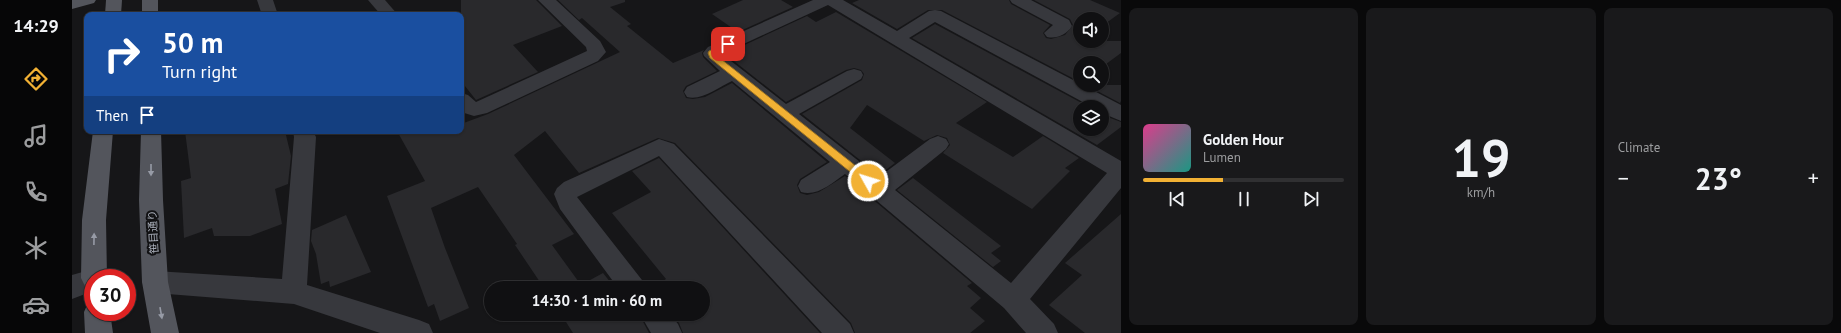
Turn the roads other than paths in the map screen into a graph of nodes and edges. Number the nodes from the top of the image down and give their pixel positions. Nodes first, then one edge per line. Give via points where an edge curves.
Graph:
1 (88, 0) edge
2 (114, 0) edge
3 (150, 0) edge
4 (265, 0) edge
5 (376, 0) edge
6 (546, 0) edge
7 (827, 0) edge
8 (831, 0) edge
9 (1018, 0) edge
10 (72, 4) edge
11 (113, 12) edge
12 (150, 12) edge
13 (269, 12) edge
14 (387, 12) edge
15 (1053, 33) dead end
16 (896, 39) junction
17 (734, 72) junction
18 (854, 75) dead end
19 (694, 92) dead end
20 (464, 104) edge
21 (785, 113) junction
22 (1121, 114) edge
23 (103, 134) edge
24 (151, 134) edge
25 (304, 134) edge
26 (938, 144) dead end
27 (846, 163) junction
28 (1121, 171) edge
29 (809, 186) dead end
30 (879, 190) junction
31 (93, 269) edge
32 (628, 281) edge
33 (84, 282) edge
34 (155, 282) junction
35 (72, 287) edge
36 (294, 292) junction
37 (1013, 300) junction
38 (98, 321) edge
39 (659, 321) edge
40 (99, 333) edge
41 (164, 333) edge
42 (419, 333) edge
43 (668, 333) edge
44 (840, 333) edge
45 (1044, 333) edge

1 - 10 main road
2 - 11 main road
3 - 12 main road
4 - 13 street
5 - 14 street
6 - 20 street via 594,45 597,52 592,57 480,108 473,109
7 - 17 street via 712,53
8 - 16 street
9 - 15 street via 1063,24
16 - 22 street via 935,15
16 - 28 street
17 - 19 street
17 - 21 street
18 - 21 street
21 - 27 street
31 -> 23 main road via 94,220
24 -> 34 main road, 笹目通り
25 - 36 street
26 - 30 street
27 - 29 street
27 - 30 street
28 - 37 street
30 - 37 street
32 - 44 street via 568,202 565,194 572,188 660,147 666,150
33 - 35 street
34 - 36 street
34 -> 41 main road, 笹目通り
36 - 42 street
37 - 45 street
38 - 40 main road
39 - 43 street

